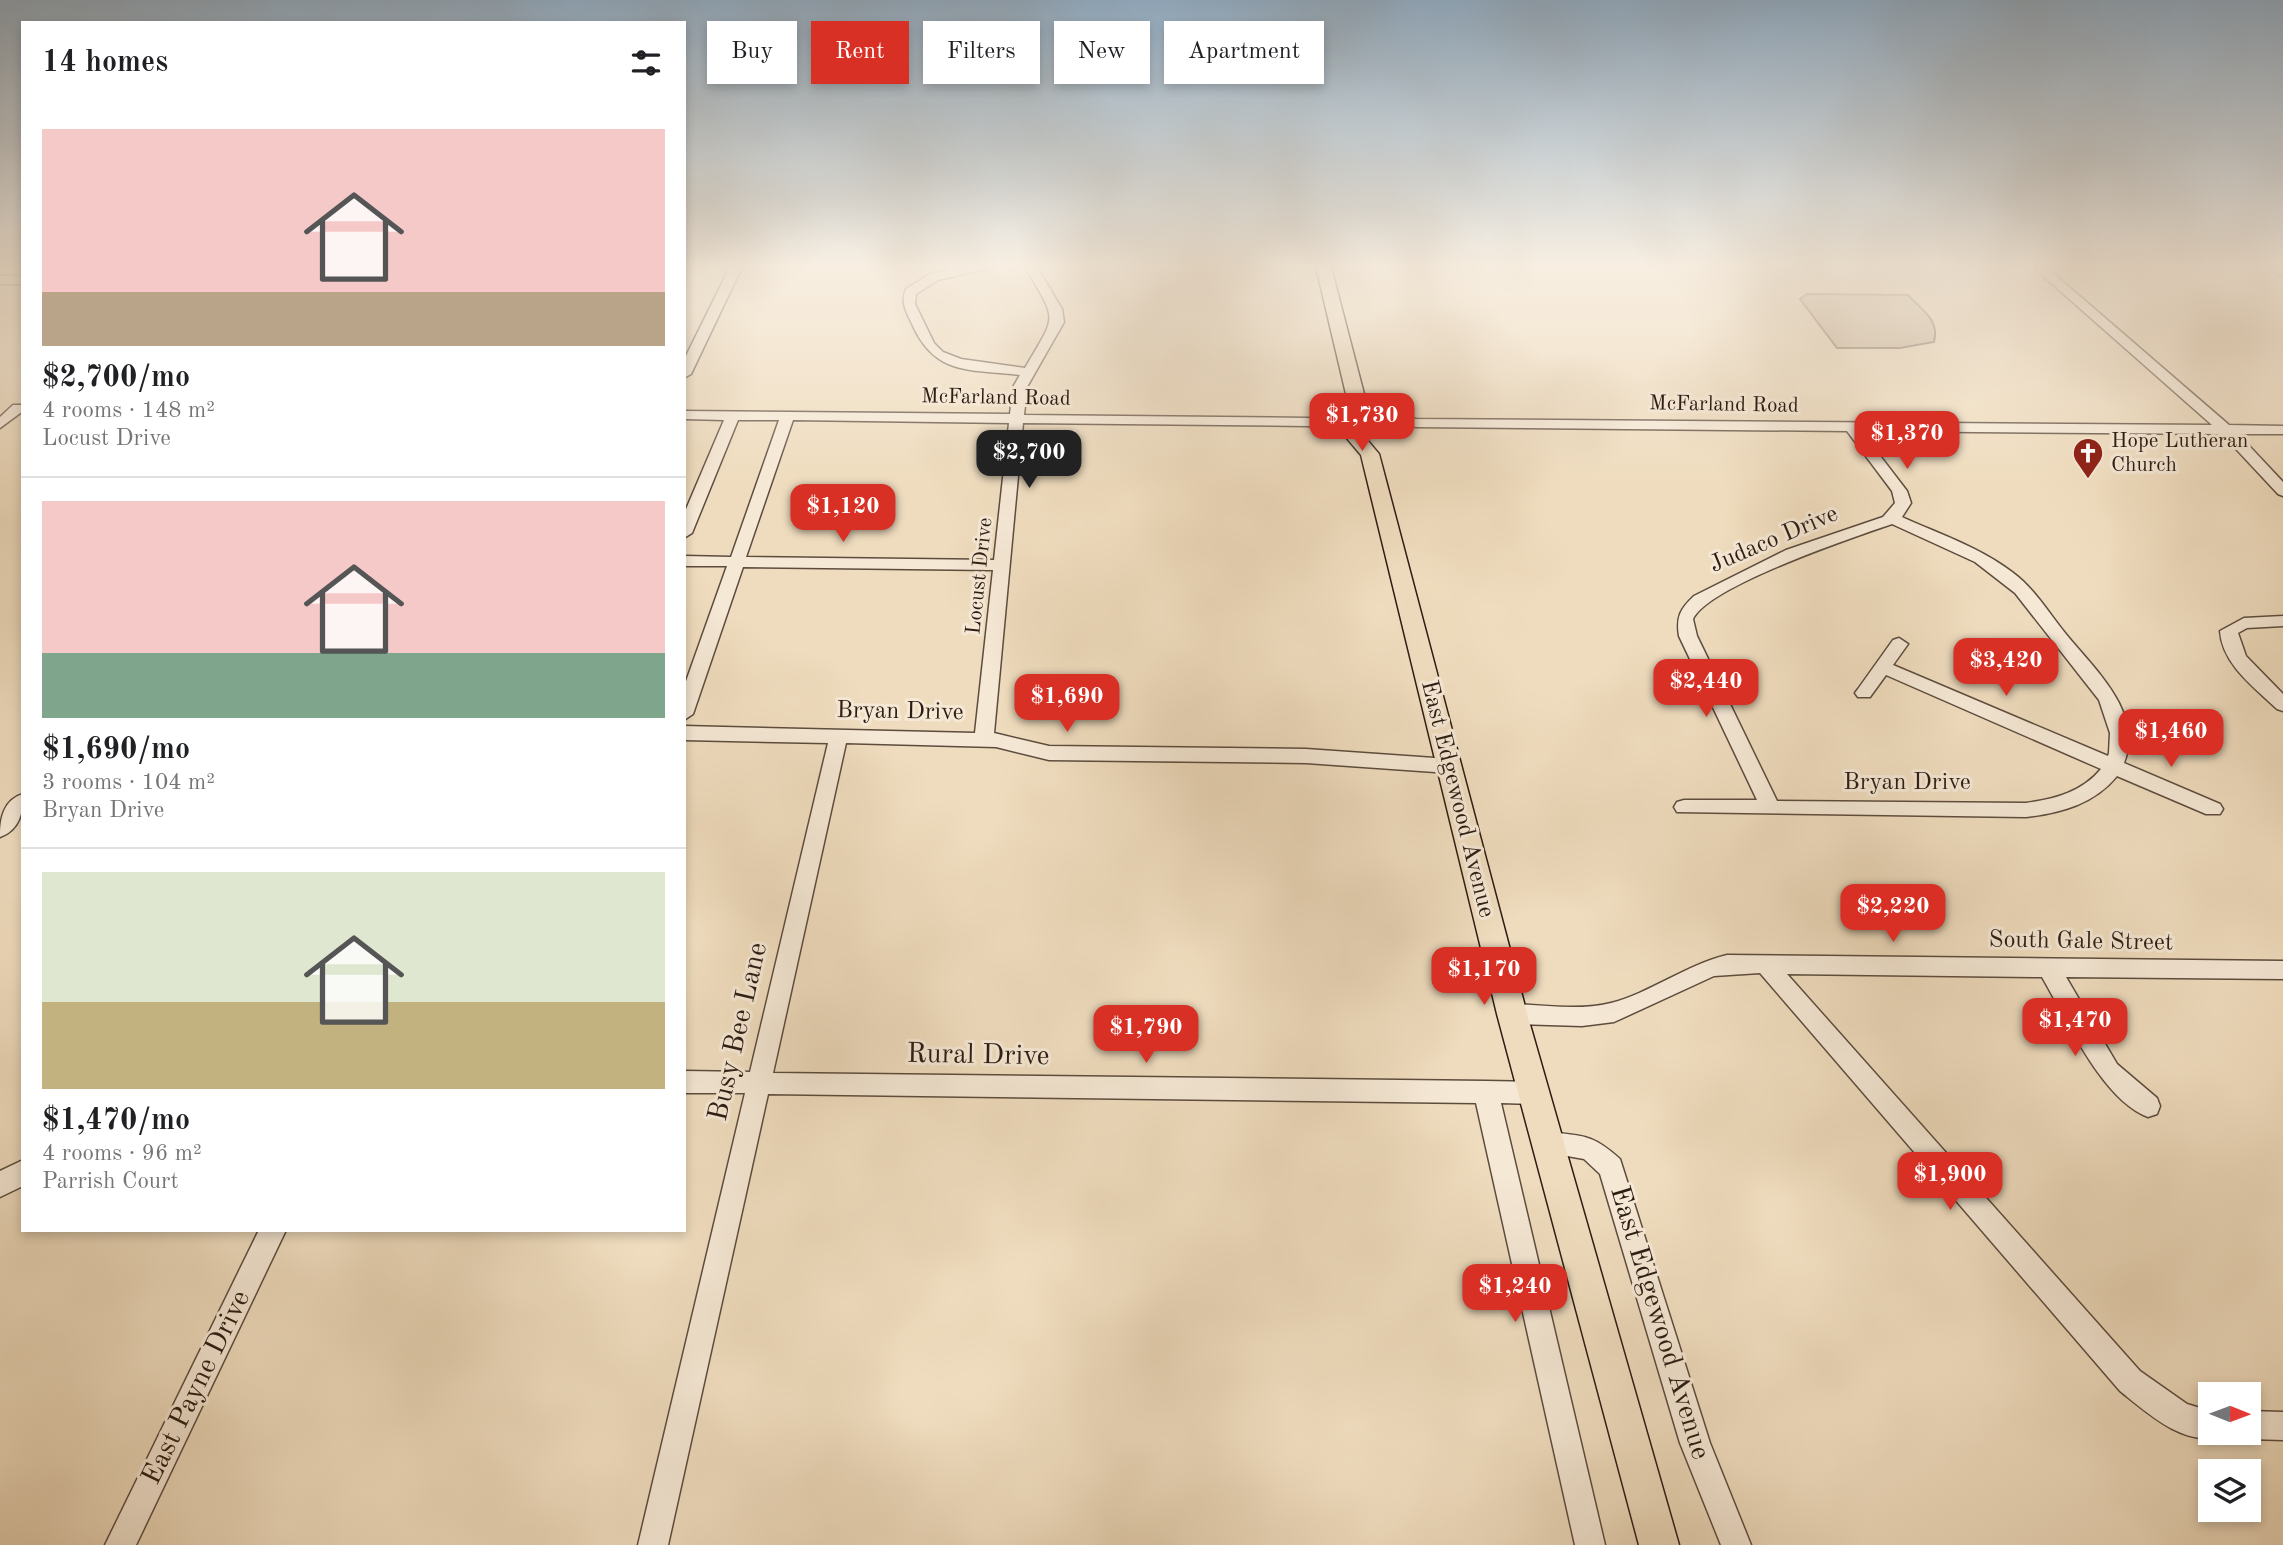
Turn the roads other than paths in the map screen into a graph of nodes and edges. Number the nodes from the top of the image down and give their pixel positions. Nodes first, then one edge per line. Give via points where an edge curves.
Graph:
1 (700, 339) edge
2 (925, 339) edge
3 (1047, 339) edge
4 (1341, 339) edge
5 (2122, 339) edge
6 (686, 370) edge
7 (1027, 372) junction
8 (1355, 394) junction
9 (0, 408) edge
10 (21, 408) edge
11 (686, 415) edge
12 (733, 416) junction
13 (788, 416) junction
14 (1018, 419) junction
15 (1348, 422) junction
16 (0, 424) edge
17 (1852, 427) junction
18 (1376, 429) junction
19 (2226, 430) junction
20 (2283, 430) edge
21 (2283, 491) edge
22 (1892, 518) junction
23 (686, 528) edge
24 (686, 561) edge
25 (738, 562) junction
26 (1002, 565) junction
27 (2283, 621) edge
28 (1899, 644) dead end
29 (1883, 667) junction
30 (1864, 693) dead end
31 (2283, 705) edge
32 (686, 708) edge
33 (686, 733) edge
34 (838, 737) junction
35 (984, 739) junction
36 (1449, 766) junction
37 (2113, 766) junction
38 (21, 803) edge
39 (1684, 807) dead end
40 (1771, 808) junction
41 (2213, 809) dead end
42 (0, 829) edge
43 (1765, 964) junction
44 (2048, 967) junction
45 (2283, 970) edge
46 (1512, 1014) junction
47 (686, 1082) edge
48 (758, 1082) junction
49 (1486, 1093) junction
50 (1534, 1093) junction
51 (2148, 1106) dead end
52 (1548, 1143) junction
53 (21, 1173) edge
54 (0, 1185) edge
55 (272, 1232) edge
56 (2198, 1421) edge
57 (2261, 1425) edge
58 (2283, 1426) edge
59 (120, 1545) edge
60 (653, 1545) edge
61 (1590, 1545) edge
62 (1659, 1545) edge
63 (1736, 1545) edge

1 - 6 street
2 - 7 street via 940,356
3 - 7 street, Locust Drive
4 - 8 main road, East Edgewood Avenue
5 - 19 street
7 - 14 street, Locust Drive via 1020,387
8 - 15 main road, East Edgewood Avenue
8 - 18 main road, East Edgewood Avenue
9 - 10 street
10 - 16 street
11 - 12 street, McFarland Road
12 - 13 street, McFarland Road
12 - 23 street
13 - 14 street, McFarland Road
13 - 25 street
14 - 15 street, McFarland Road
14 - 26 street, Locust Drive
15 - 18 main road, East Edgewood Avenue
15 - 18 main road
17 - 18 street, McFarland Road via 1416,423
17 - 19 street, McFarland Road
17 - 22 street via 1899,491 1902,506
18 - 36 main road, East Edgewood Avenue
19 - 20 street, McFarland Road
19 - 21 street
22 - 37 street via 1984,562 2016,584 2108,700 2119,734
22 - 40 street, Judaco Drive via 1816,544 1736,580 1693,604 1685,620 1688,636
24 - 25 street
25 - 26 street
25 - 32 street
26 - 35 street, Locust Drive
27 - 31 street via 2244,623 2228,634 2234,653
28 - 29 street
29 - 30 street
29 - 37 street
33 - 34 street, Bryan Drive
34 - 35 street, Bryan Drive
34 - 48 street, Busy Bee Lane
35 - 36 street, Bryan Drive via 1049,753 1306,756
36 - 46 main road, East Edgewood Avenue
37 - 40 street, Bryan Drive via 2092,791 2042,808
37 - 41 street
38 - 42 street
39 - 40 street, Bryan Drive
43 - 44 street, South Gale Street
43 - 46 street, South Gale Street via 1710,968 1626,1008 1602,1014
43 - 56 street via 2130,1381 2173,1414
44 - 45 street, South Gale Street
44 - 51 street via 2109,1071
46 - 50 main road, East Edgewood Avenue
47 - 48 street, Rural Drive
48 - 49 street, Rural Drive
48 - 60 street, Busy Bee Lane
49 - 50 street, Rural Drive
49 - 61 street
50 - 52 main road, East Edgewood Avenue
52 - 62 main road, East Edgewood Avenue
52 - 63 street, East Edgewood Avenue via 1590,1147 1611,1167 1695,1443
53 - 54 street
55 - 59 street, East Payne Drive
57 - 58 street

